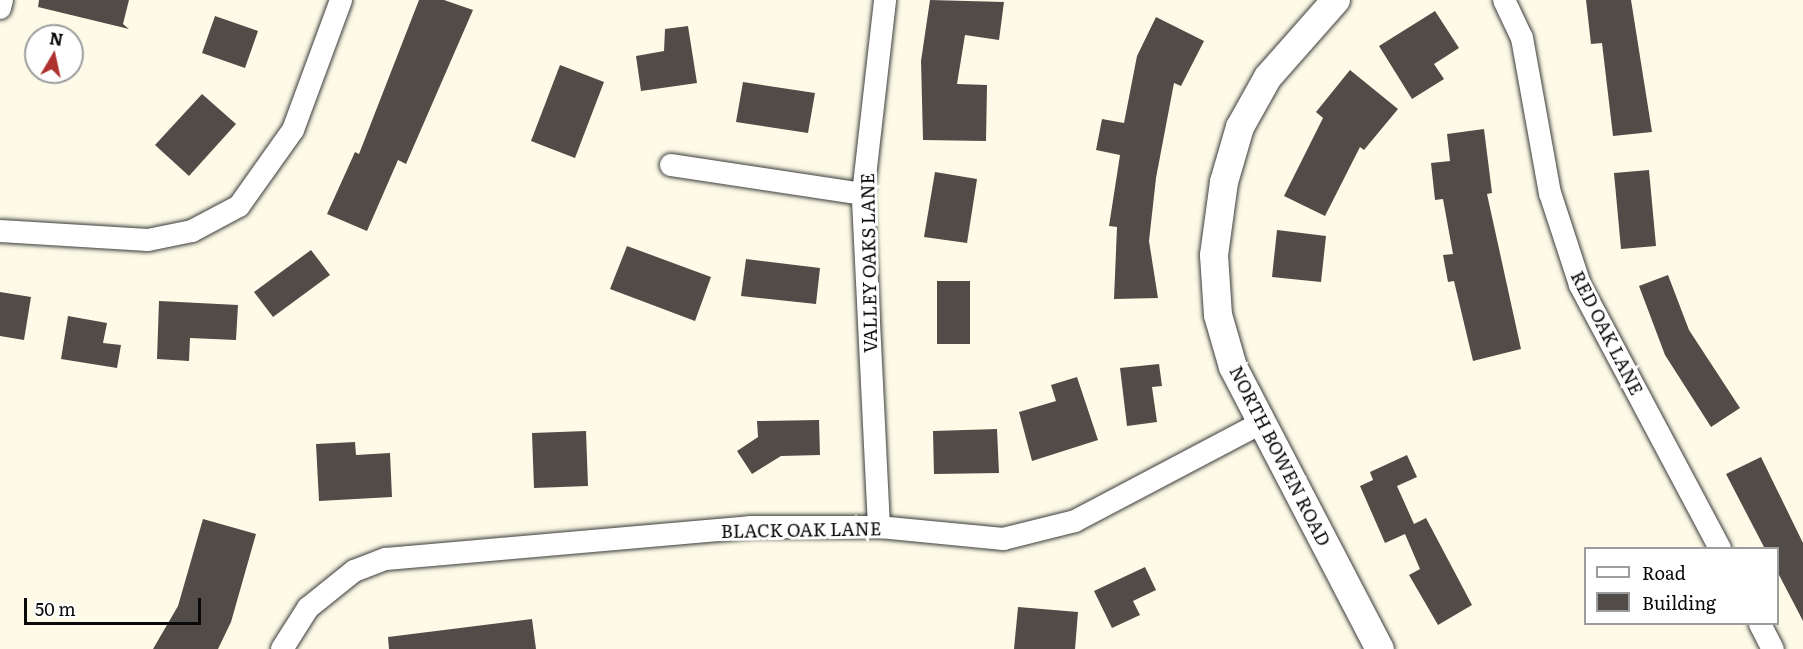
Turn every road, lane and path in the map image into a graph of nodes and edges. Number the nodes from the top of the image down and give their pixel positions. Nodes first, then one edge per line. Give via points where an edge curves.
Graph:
1 (2, 0) edge
2 (341, 0) edge
3 (885, 0) edge
4 (1336, 0) edge
5 (1504, 0) edge
6 (0, 8) edge
7 (671, 165) dead end
8 (863, 194) junction
9 (0, 231) edge
10 (1261, 423) junction
11 (879, 527) junction
12 (1719, 547) edge
13 (1761, 625) edge
14 (282, 649) edge
15 (1380, 649) edge
16 (1773, 649) edge

1 - 6 street
2 - 9 street via 293,130 239,206 192,231 148,240
3 - 8 street, VALLEY OAKS LANE
4 - 10 street, NORTH BOWEN ROAD via 1268,77 1240,127 1224,182 1214,255 1218,315 1233,367
5 - 12 street, RED OAK LANE via 1522,38 1548,182 1580,285
7 - 8 street
8 - 11 street, VALLEY OAKS LANE
10 - 11 street, BLACK OAK LANE via 1075,521 1003,539
10 - 15 street, NORTH BOWEN ROAD
11 - 14 street, BLACK OAK LANE via 750,527 386,559 354,571 308,608
13 - 16 street

